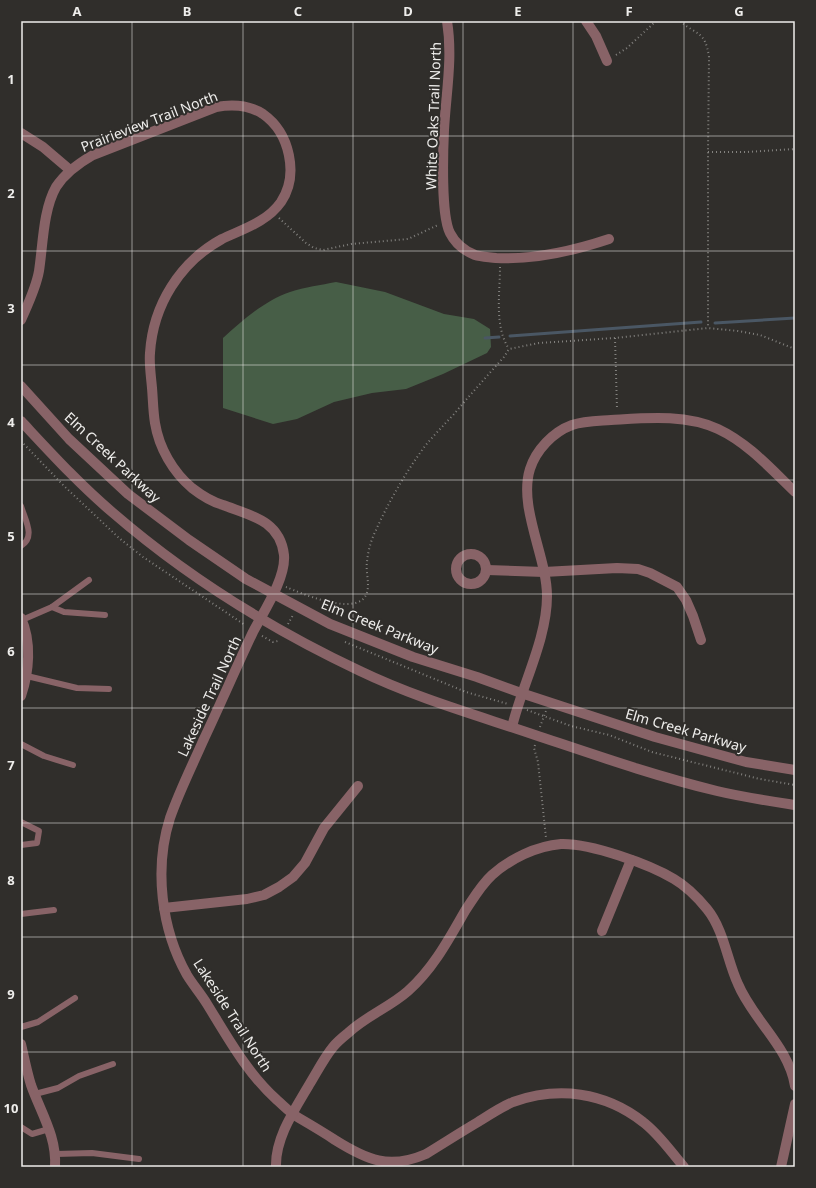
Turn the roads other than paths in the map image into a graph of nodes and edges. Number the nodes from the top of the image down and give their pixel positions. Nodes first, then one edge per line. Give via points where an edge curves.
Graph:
1 (447, 21) edge
2 (586, 21) edge
3 (607, 61) road end
4 (21, 133) edge
5 (70, 170) junction
6 (609, 239) dead end
7 (21, 320) edge
8 (21, 386) edge
9 (21, 421) edge
10 (795, 492) edge
11 (21, 506) edge
12 (21, 546) edge
13 (487, 570) dead end
14 (544, 572) junction
15 (89, 580) dead end
16 (273, 593) junction
17 (52, 607) junction
18 (105, 615) dead end
19 (22, 619) edge
20 (260, 619) junction
21 (701, 640) dead end
22 (27, 676) junction
23 (109, 689) dead end
24 (521, 693) junction
25 (21, 696) edge
26 (512, 727) junction
27 (21, 744) edge
28 (73, 765) dead end
29 (795, 770) edge
30 (358, 786) dead end
31 (795, 805) edge
32 (21, 822) edge
33 (21, 845) edge
34 (631, 860) junction
35 (164, 908) junction
36 (54, 910) dead end
37 (21, 914) edge
38 (602, 931) dead end
39 (75, 998) dead end
40 (21, 1027) edge
41 (21, 1044) edge
42 (113, 1064) dead end
43 (795, 1086) edge
44 (35, 1094) junction
45 (795, 1104) edge
46 (292, 1114) junction
47 (21, 1127) edge
48 (49, 1129) junction
49 (56, 1154) junction
50 (139, 1159) dead end
51 (56, 1167) edge
52 (276, 1167) edge
53 (684, 1167) edge
54 (781, 1167) edge

1 - 6 street, White Oaks Trail North via 450,51 444,131 444,174 446,222 450,233 465,250 476,255 500,258 546,255
2 - 3 street
4 - 5 street via 43,147
5 - 7 street, Prairieview Trail North via 56,187 50,200 38,273
5 - 16 street, Prairieview Trail North via 93,155 216,107 228,105 241,106 261,113 271,121 285,143 291,170 289,183 280,204 261,221 209,247 183,270 160,307 149,358 154,422 172,467 193,489 206,497 265,521 282,544 284,564
8 - 16 street, Elm Creek Parkway via 69,438 128,494 193,543 246,579
9 - 20 street via 111,511 195,576
10 - 14 street via 736,439 696,422 653,418 572,425 546,442 535,456 526,485
11 - 12 lane via 29,532 28,539
13 - 14 street
14 - 21 street via 617,568 638,569 650,573 676,587 686,600
14 - 24 street via 547,596 545,621
15 - 17 lane
16 - 20 street, Lakeside Trail North
16 - 24 street, Elm Creek Parkway via 330,624 406,654
17 - 18 lane via 64,612
17 - 19 lane
19 - 22 street via 27,641
20 - 26 street via 281,637 362,672 436,702
20 - 35 street, Lakeside Trail North via 169,821 163,855
22 - 23 lane via 77,688
22 - 25 street
24 - 26 street
24 - 29 street, Elm Creek Parkway via 655,737 746,762
26 - 31 street via 717,791
27 - 28 lane via 44,756
30 - 35 street via 324,828 305,863 293,877 279,887 264,895 247,899
32 - 33 lane via 39,831 37,843
34 - 38 street
34 - 43 street via 676,880 708,910 719,929 741,992 788,1063
34 - 46 street via 585,846 562,844 523,855 505,864 477,893 427,971 408,991 366,1018 333,1047
35 - 46 street, Lakeside Trail North via 169,931 187,974 245,1065 266,1090
36 - 37 lane
39 - 40 lane via 38,1022
41 - 44 street
42 - 44 lane via 79,1076 58,1088
44 - 48 street
45 - 54 street
46 - 52 street via 278,1145
46 - 53 street, Lakeside Trail North via 359,1154 382,1162 394,1162 426,1154 512,1102 558,1093 581,1094 604,1099 644,1122
47 - 48 lane via 32,1134
48 - 49 street
49 - 50 lane via 92,1153
49 - 51 street

